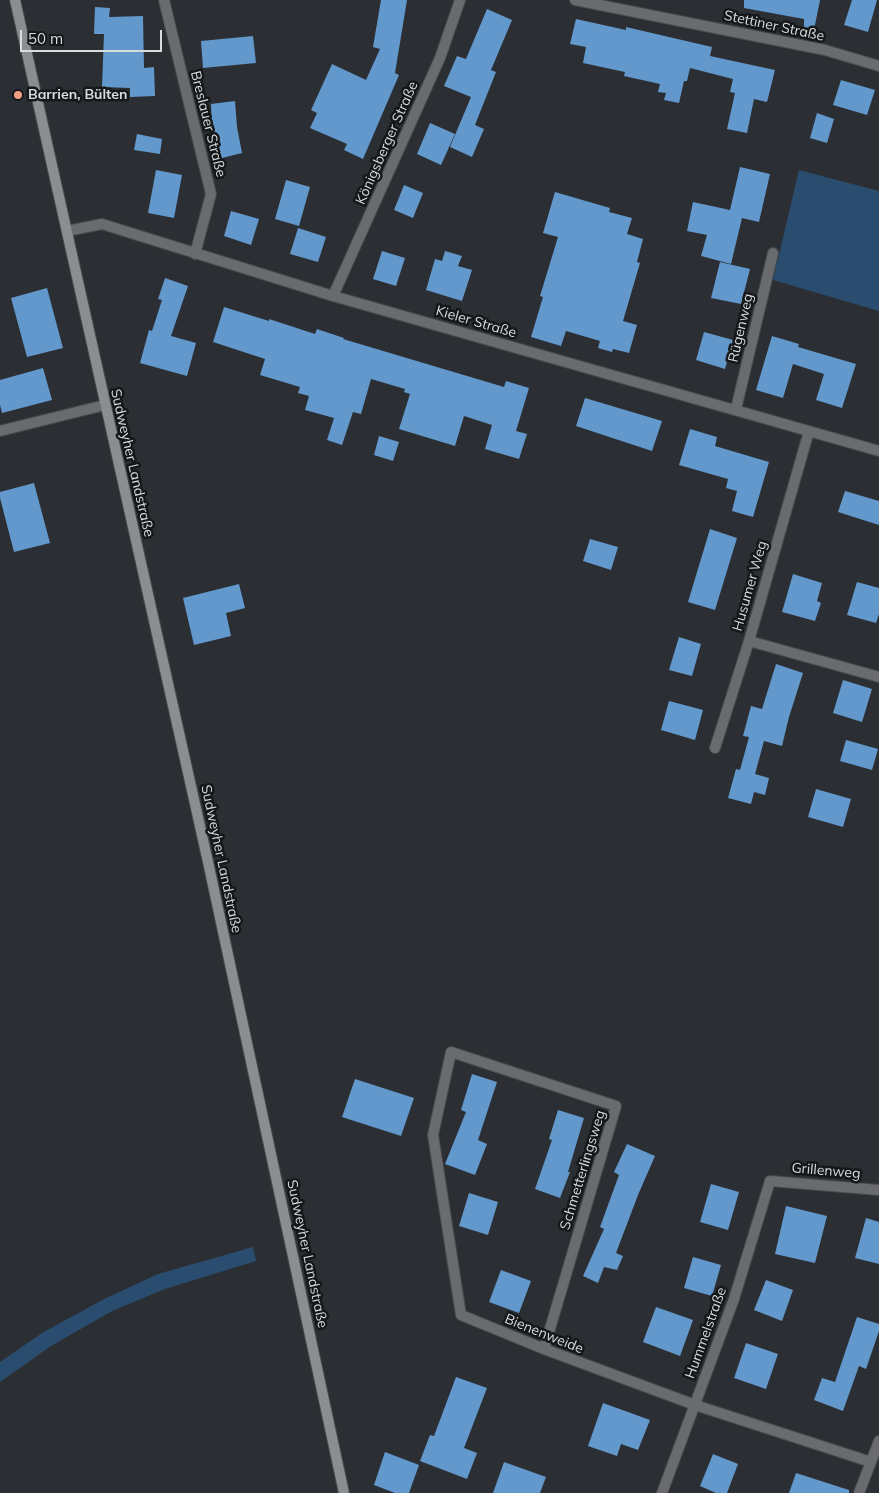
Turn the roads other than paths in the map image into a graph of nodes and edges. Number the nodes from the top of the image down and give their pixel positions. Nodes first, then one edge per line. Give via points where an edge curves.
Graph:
1 (15, 0) edge
2 (164, 0) edge
3 (460, 0) edge
4 (575, 0) edge
5 (879, 66) edge
6 (67, 231) junction
7 (773, 253) dead end
8 (196, 254) junction
9 (333, 296) junction
10 (105, 405) junction
11 (736, 409) junction
12 (0, 431) edge
13 (809, 431) junction
14 (879, 451) edge
15 (748, 641) junction
16 (879, 677) edge
17 (715, 748) dead end
18 (452, 1052) joint
19 (770, 1181) joint
20 (879, 1190) edge
21 (544, 1349) junction
22 (695, 1405) junction
23 (879, 1441) edge
24 (871, 1462) junction
25 (344, 1493) edge
26 (662, 1493) edge
27 (859, 1493) edge

1 - 6 main road, Sudweyher Landstraße
2 - 8 street, Breslauer Straße via 211,194
3 - 9 street, Königsberger Straße via 440,58
4 - 5 street, Stettiner Straße via 825,50
6 - 8 street, Kieler Straße via 102,224
6 - 10 main road, Sudweyher Landstraße
7 - 11 street, Rügenweg
8 - 9 street, Kieler Straße
9 - 11 street, Kieler Straße
10 - 12 street
10 - 25 main road, Sudweyher Landstraße
11 - 13 street, Kieler Straße
13 - 14 street, Kieler Straße
13 - 15 street, Husumer Weg
15 - 16 street
15 - 17 street, Husumer Weg
18 - 21 street, Bienenweide via 433,1135 461,1315
18 - 21 street, Schmetterlingsweg via 616,1106
19 - 20 street, Grillenweg
19 - 22 street, Hummelstraße via 734,1299
21 - 22 street, Bienenweide
22 - 24 street, Bienenweide
22 - 26 street, Hummelstraße
23 - 24 street
24 - 27 street

